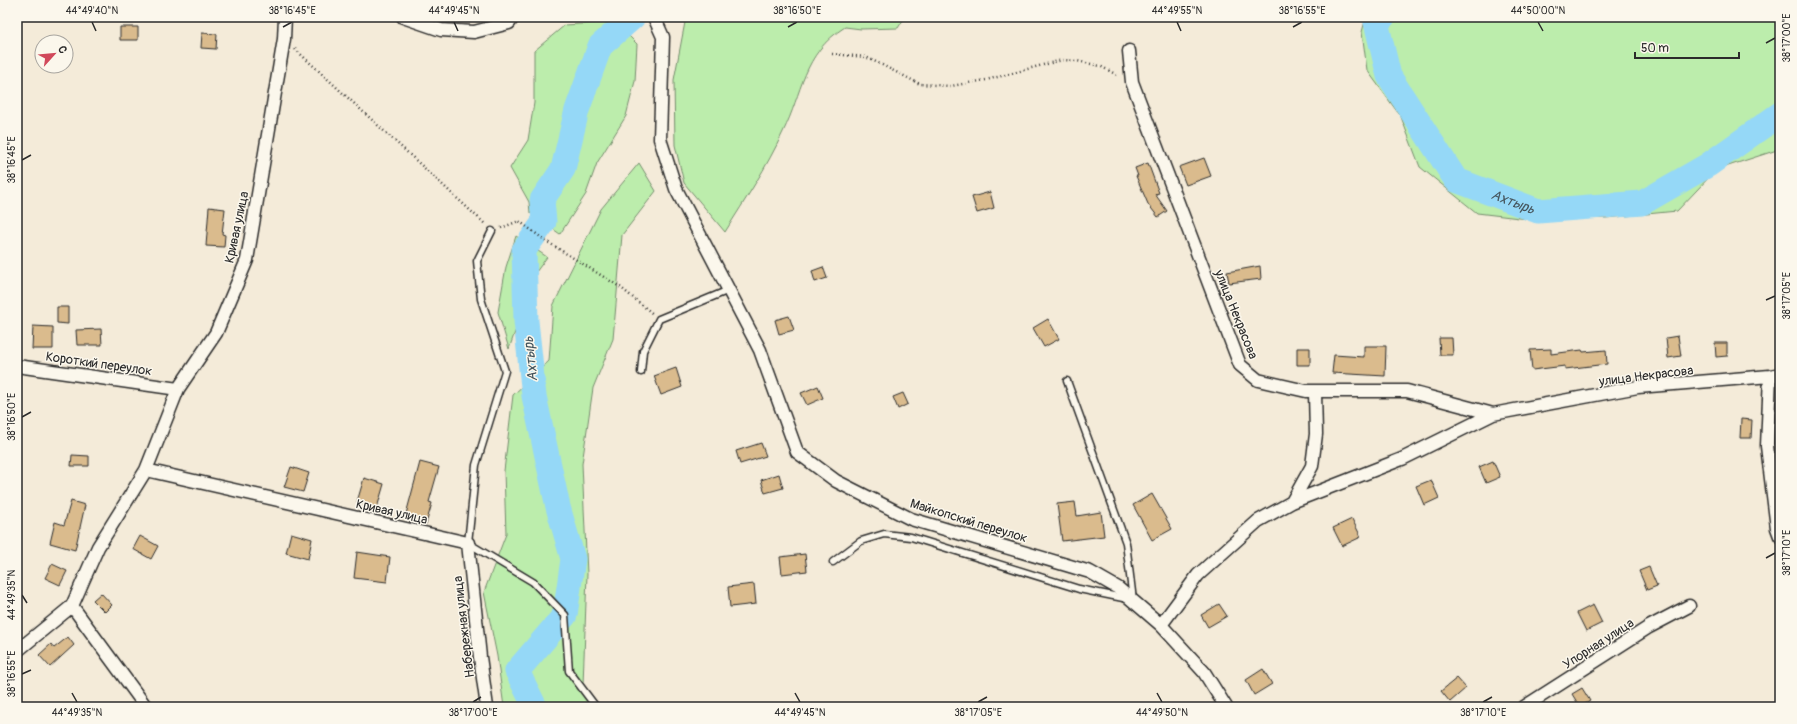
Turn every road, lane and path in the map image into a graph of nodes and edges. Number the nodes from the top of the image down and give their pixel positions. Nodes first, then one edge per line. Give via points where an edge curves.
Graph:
1 (285, 17) edge
2 (403, 17) edge
3 (514, 17) edge
4 (654, 17) edge
5 (284, 39) junction
6 (1129, 51) dead end
7 (832, 54) dead end
8 (1132, 82) junction
9 (492, 231) junction
10 (729, 290) junction
11 (659, 319) junction
12 (17, 366) edge
13 (641, 372) dead end
14 (1775, 375) edge
15 (1067, 381) dead end
16 (178, 389) junction
17 (1315, 392) junction
18 (1492, 414) junction
19 (146, 470) junction
20 (1292, 502) junction
21 (1780, 536) edge
22 (468, 543) junction
23 (833, 562) dead end
24 (1133, 600) junction
25 (72, 606) junction
26 (1689, 606) dead end
27 (1161, 625) junction
28 (17, 651) edge
29 (146, 707) edge
30 (488, 707) edge
31 (596, 707) edge
32 (1226, 707) edge
33 (1524, 707) edge

1 - 5 street, Кривая улица
2 - 3 street via 441,30 474,32 509,23
4 - 10 street, Майкопский переулок via 663,37 660,139 676,189
5 - 9 path
5 - 16 street, Кривая улица via 247,260 216,333
6 - 8 street, улица Некрасова
7 - 8 path via 866,57 920,84 951,86 986,80 1062,60 1100,66
8 - 17 street, улица Некрасова via 1240,365 1258,380
9 - 11 path via 519,221 620,287
9 - 22 lane via 477,261 481,299 505,370 476,465
10 - 11 lane
10 - 24 street, Майкопский переулок via 760,350 797,452 836,481 911,519 1090,572
11 - 13 lane via 643,351
12 - 16 street, Короткий переулок
14 - 18 street, улица Некрасова via 1638,387
14 - 21 street via 1767,446
15 - 24 lane via 1126,543
16 - 19 street, Кривая улица
17 - 18 street, улица Некрасова via 1407,391
17 - 20 street via 1316,434 1312,466
18 - 20 street, улица Некрасова via 1402,459
19 - 22 street, Кривая улица
19 - 25 street, Кривая улица via 98,547
20 - 27 street, улица Некрасова via 1258,521 1198,575
22 - 30 street, Набережная улица via 480,658
22 - 31 lane via 532,582 565,615 569,671
23 - 24 lane via 861,541 884,534 911,537 1079,589
24 - 27 street, Майкопский переулок
25 - 28 street, Кривая улица
25 - 29 street
26 - 33 street, Упорная улица via 1649,627
27 - 32 street, Майкопский переулок via 1204,672

